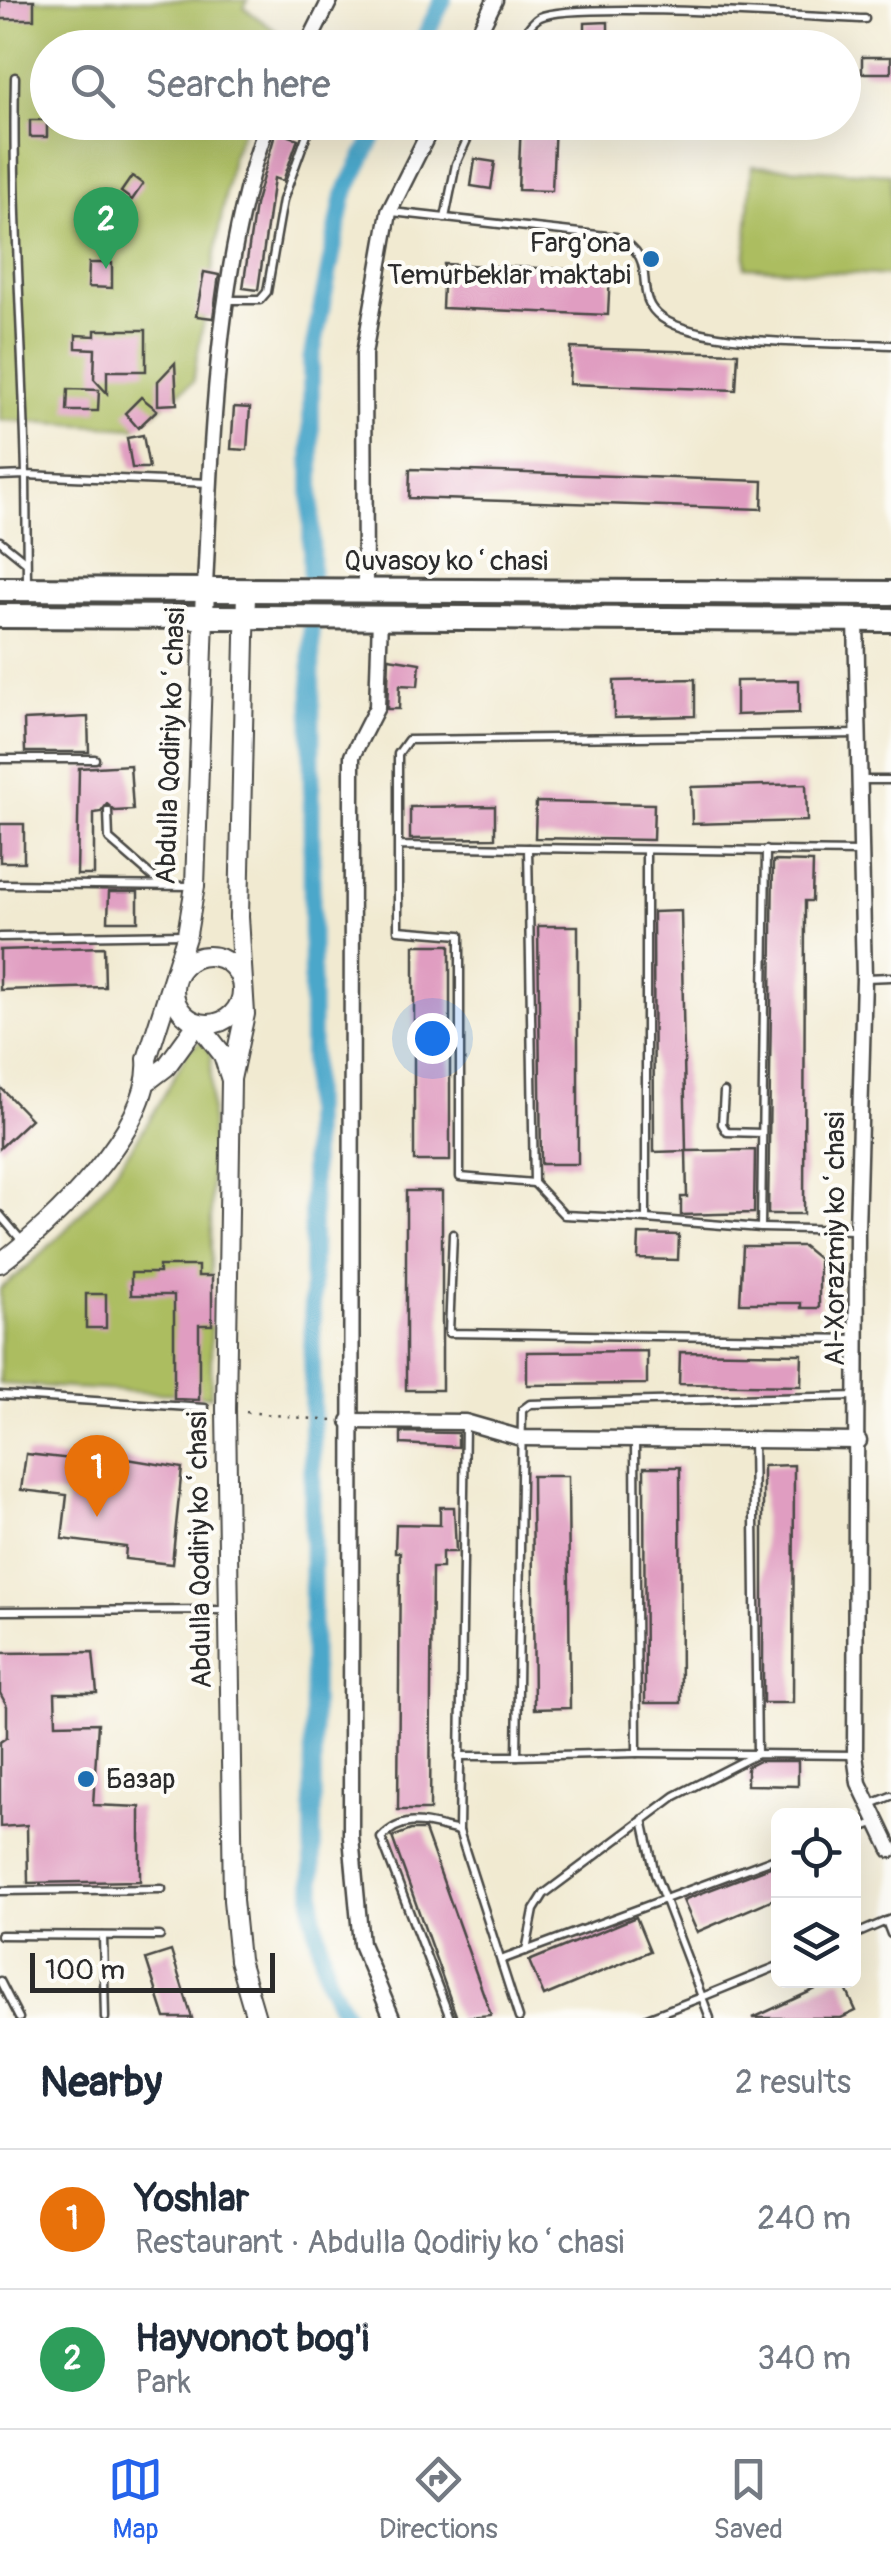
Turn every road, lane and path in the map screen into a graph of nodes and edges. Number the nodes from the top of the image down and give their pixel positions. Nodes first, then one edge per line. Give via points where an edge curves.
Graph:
1 (330, 0) edge
2 (494, 0) edge
3 (865, 19) dead end
4 (315, 30) edge
5 (480, 30) edge
6 (527, 30) edge
7 (14, 78) dead end
8 (261, 140) edge
9 (305, 140) edge
10 (425, 140) edge
11 (466, 140) edge
12 (389, 212) junction
13 (446, 218) junction
14 (228, 300) junction
15 (891, 345) edge
16 (26, 475) junction
17 (0, 476) edge
18 (210, 483) junction
19 (0, 541) edge
20 (27, 562) junction
21 (206, 587) junction
22 (0, 589) edge
23 (27, 589) junction
24 (357, 589) junction
25 (246, 590) junction
26 (891, 592) edge
27 (0, 616) edge
28 (367, 617) junction
29 (202, 618) junction
30 (246, 618) junction
31 (856, 620) junction
32 (891, 620) edge
33 (861, 734) junction
34 (0, 759) edge
35 (95, 759) dead end
36 (862, 780) junction
37 (891, 780) edge
38 (108, 811) dead end
39 (398, 846) junction
40 (528, 848) junction
41 (646, 850) junction
42 (766, 850) junction
43 (862, 852) junction
44 (0, 884) edge
45 (163, 886) junction
46 (194, 886) junction
47 (187, 934) junction
48 (0, 938) edge
49 (891, 976) edge
50 (864, 978) junction
51 (173, 980) junction
52 (242, 985) junction
53 (198, 1023) junction
54 (149, 1080) junction
55 (230, 1080) junction
56 (724, 1092) dead end
57 (762, 1134) junction
58 (534, 1183) junction
59 (0, 1215) edge
60 (646, 1220) junction
61 (761, 1228) junction
62 (857, 1230) junction
63 (453, 1234) dead end
64 (25, 1245) junction
65 (0, 1263) edge
66 (860, 1340) junction
67 (0, 1394) edge
68 (858, 1396) junction
69 (205, 1408) dead end
70 (281, 1418) dead end
71 (349, 1421) junction
72 (465, 1422) junction
73 (521, 1438) junction
74 (754, 1438) junction
75 (635, 1439) junction
76 (859, 1441) junction
77 (228, 1610) junction
78 (0, 1611) edge
79 (638, 1753) junction
80 (756, 1754) junction
81 (855, 1755) junction
82 (459, 1756) junction
83 (518, 1756) junction
84 (891, 1796) edge
85 (868, 1805) junction
86 (642, 1818) junction
87 (876, 1823) junction
88 (861, 1828) edge
89 (459, 1830) junction
90 (891, 1850) edge
91 (771, 1860) edge
92 (162, 1889) dead end
93 (0, 1891) edge
94 (664, 1898) junction
95 (888, 1920) edge
96 (861, 1932) edge
97 (891, 1934) edge
98 (0, 1935) edge
99 (103, 1936) junction
100 (160, 1936) dead end
101 (526, 1951) junction
102 (501, 1960) junction
103 (771, 1969) edge
104 (0, 1982) edge
105 (702, 1997) junction
106 (19, 2018) edge
107 (105, 2018) edge
108 (256, 2018) edge
109 (392, 2018) edge
110 (450, 2018) edge
111 (519, 2018) edge
112 (647, 2018) edge
113 (710, 2018) edge

1 - 4 street
2 - 5 street
3 - 6 lane via 614,10 543,15
7 - 16 lane
8 - 14 street
9 - 14 lane via 283,200 267,292 260,300
10 - 12 street
11 - 13 lane
12 - 13 lane
12 - 24 street via 364,354
13 - 15 lane via 616,237 644,258 647,298 660,317 706,335
14 - 18 street
16 - 17 lane
16 - 18 lane
16 - 20 lane
18 - 21 street
19 - 20 lane
20 - 23 lane
21 - 23 main road, Quvasoy koʻchasi
21 - 25 main road, Quvasoy koʻchasi
21 - 29 street, Abdulla Qodiriy koʻchasi
22 - 23 main road, Quvasoy koʻchasi
24 - 25 main road, Quvasoy koʻchasi
24 - 26 main road, Quvasoy koʻchasi
25 - 30 street, Abdulla Qodiriy koʻchasi
27 - 29 main road
28 - 30 main road, Quvasoy koʻchasi
28 - 31 main road, Quvasoy koʻchasi
28 - 71 street via 376,708 352,756
29 - 30 main road
29 - 46 street, Abdulla Qodiriy koʻchasi
30 - 52 street, Abdulla Qodiriy koʻchasi
31 - 32 main road, Quvasoy koʻchasi
31 - 33 street, Al-Xorazmiy koʻchasi
33 - 36 street, Al-Xorazmiy koʻchasi
33 - 39 lane via 408,740 398,754
34 - 35 lane
36 - 37 lane
36 - 43 street, Al-Xorazmiy koʻchasi
38 - 45 lane via 108,839
39 - 40 lane
39 - 58 lane via 398,930 460,935 460,1178
40 - 41 lane
40 - 58 lane
41 - 42 lane
41 - 60 lane
42 - 43 lane
42 - 57 lane
43 - 50 street, Al-Xorazmiy koʻchasi
44 - 45 lane
45 - 46 lane
46 - 47 street, Abdulla Qodiriy koʻchasi
47 - 48 lane
47 - 51 street, Abdulla Qodiriy koʻchasi
49 - 50 lane
50 - 62 street, Al-Xorazmiy koʻchasi
51 - 52 street via 190,962 212,956 232,966
51 - 53 street via 181,1011
51 - 54 street, Abdulla Qodiriy koʻchasi via 147,1059
52 - 53 street via 231,1016
52 - 55 street, Abdulla Qodiriy koʻchasi via 245,1014
53 - 54 street, Abdulla Qodiriy koʻchasi
53 - 55 street, Abdulla Qodiriy koʻchasi via 223,1054
54 - 64 street, Abdulla Qodiriy koʻchasi via 132,1120
55 - 77 street, Abdulla Qodiriy koʻchasi
56 - 57 lane via 726,1132
57 - 61 lane
58 - 60 lane via 564,1215
59 - 64 lane
60 - 61 lane
61 - 62 lane
62 - 66 street, Al-Xorazmiy koʻchasi
63 - 66 lane via 449,1334
64 - 65 street, Abdulla Qodiriy koʻchasi
66 - 68 street, Al-Xorazmiy koʻchasi
67 - 69 lane
68 - 73 lane via 530,1404 522,1410
68 - 76 street, Al-Xorazmiy koʻchasi
70 - 71 path
71 - 72 street
71 - 109 street via 356,1913 361,1944
72 - 73 street
72 - 82 lane
73 - 75 street
73 - 83 lane
74 - 75 street
74 - 76 street
74 - 80 lane
75 - 79 lane
76 - 81 street, Al-Xorazmiy koʻchasi
77 - 78 lane
77 - 108 street, Abdulla Qodiriy koʻchasi via 233,1900 238,1960
79 - 80 lane
79 - 83 lane
80 - 81 lane
80 - 86 lane
81 - 85 street, Al-Xorazmiy koʻchasi
82 - 83 lane
82 - 89 lane
84 - 85 lane
85 - 87 street, Al-Xorazmiy koʻchasi
86 - 94 lane
86 - 101 lane via 544,1894
87 - 88 lane
87 - 90 street, Al-Xorazmiy koʻchasi
89 - 102 lane
89 - 110 lane via 410,1820 381,1838
91 - 94 lane
92 - 93 lane
94 - 101 lane
94 - 105 lane
95 - 96 lane
95 - 97 lane
98 - 99 lane
99 - 100 lane
99 - 107 lane
101 - 102 lane
102 - 111 lane
103 - 105 lane
104 - 106 lane
105 - 112 lane
105 - 113 lane

